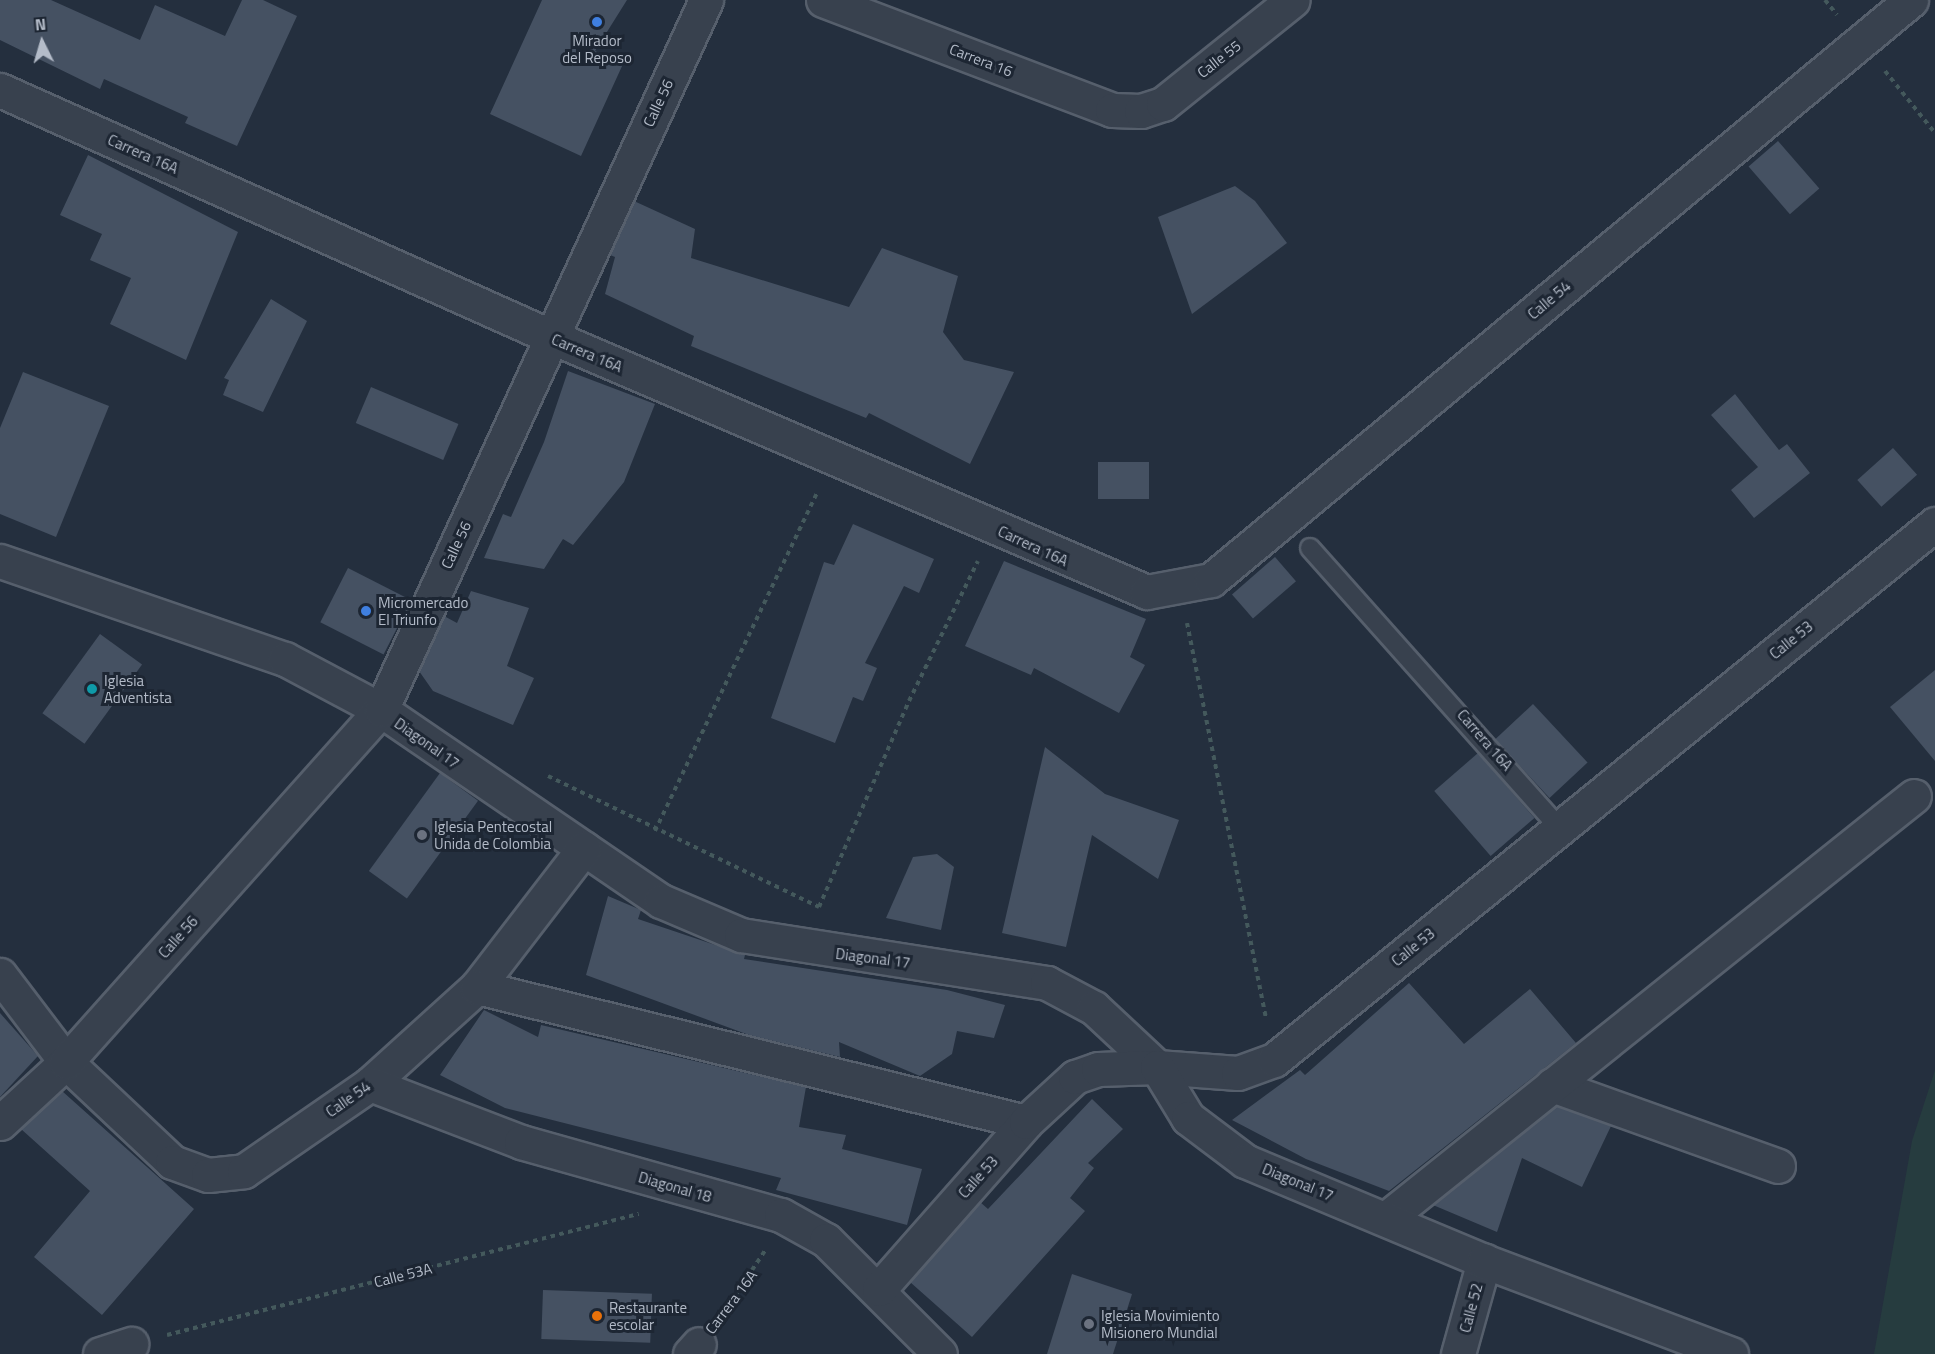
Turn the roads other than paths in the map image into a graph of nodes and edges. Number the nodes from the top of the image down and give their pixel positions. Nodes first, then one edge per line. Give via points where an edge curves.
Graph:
1 (706, 0) edge
2 (823, 0) edge
3 (1293, 0) edge
4 (1911, 0) edge
5 (0, 90) edge
6 (1141, 111) joint
7 (552, 337) junction
8 (1935, 524) edge
9 (1310, 548) dead end
10 (0, 561) edge
11 (1181, 590) joint
12 (381, 711) junction
13 (1914, 796) dead end
14 (1559, 827) junction
15 (584, 848) junction
16 (0, 975) edge
17 (477, 987) junction
18 (66, 1062) junction
19 (1157, 1067) junction
20 (370, 1084) junction
21 (1552, 1085) junction
22 (1026, 1122) junction
23 (0, 1123) edge
24 (1778, 1166) dead end
25 (1387, 1218) junction
26 (1484, 1262) junction
27 (879, 1288) junction
28 (131, 1344) road end
29 (100, 1354) edge
30 (940, 1354) edge
31 (1458, 1354) edge
32 (1731, 1354) edge

1 - 7 street, Calle 56
2 - 6 street, Carrera 16 via 1112,110
3 - 6 street, Calle 55 via 1163,104
4 - 11 street, Calle 54 via 1211,580
5 - 7 street, Carrera 16A
7 - 11 street, Carrera 16A via 1136,588
7 - 12 street, Calle 56
8 - 14 street, Calle 53
9 - 14 lane, Carrera 16A
10 - 12 street, Diagonal 17 via 285,659
12 - 15 street, Diagonal 17
12 - 18 street, Calle 56
13 - 21 street
14 - 19 street, Calle 53 via 1274,1060 1238,1073
15 - 17 street, Calle 54
15 - 19 street, Diagonal 17 via 661,901 741,934 1047,983 1094,1008
16 - 18 street, Calle 54
17 - 20 street, Calle 54
17 - 22 street
18 - 20 street, Calle 54 via 172,1162 208,1175 244,1171
18 - 23 street, Calle 56
19 - 22 street, Calle 53 via 1098,1070 1075,1077
19 - 25 street, Diagonal 17 via 1188,1119 1216,1144
20 - 27 street, Diagonal 18 via 521,1142 781,1215 826,1240
21 - 24 street
21 - 25 street
22 - 27 street, Calle 53
25 - 26 street, Diagonal 17
26 - 31 street, Calle 52
26 - 32 street, Diagonal 17
27 - 30 street, Diagonal 18
28 - 29 street

